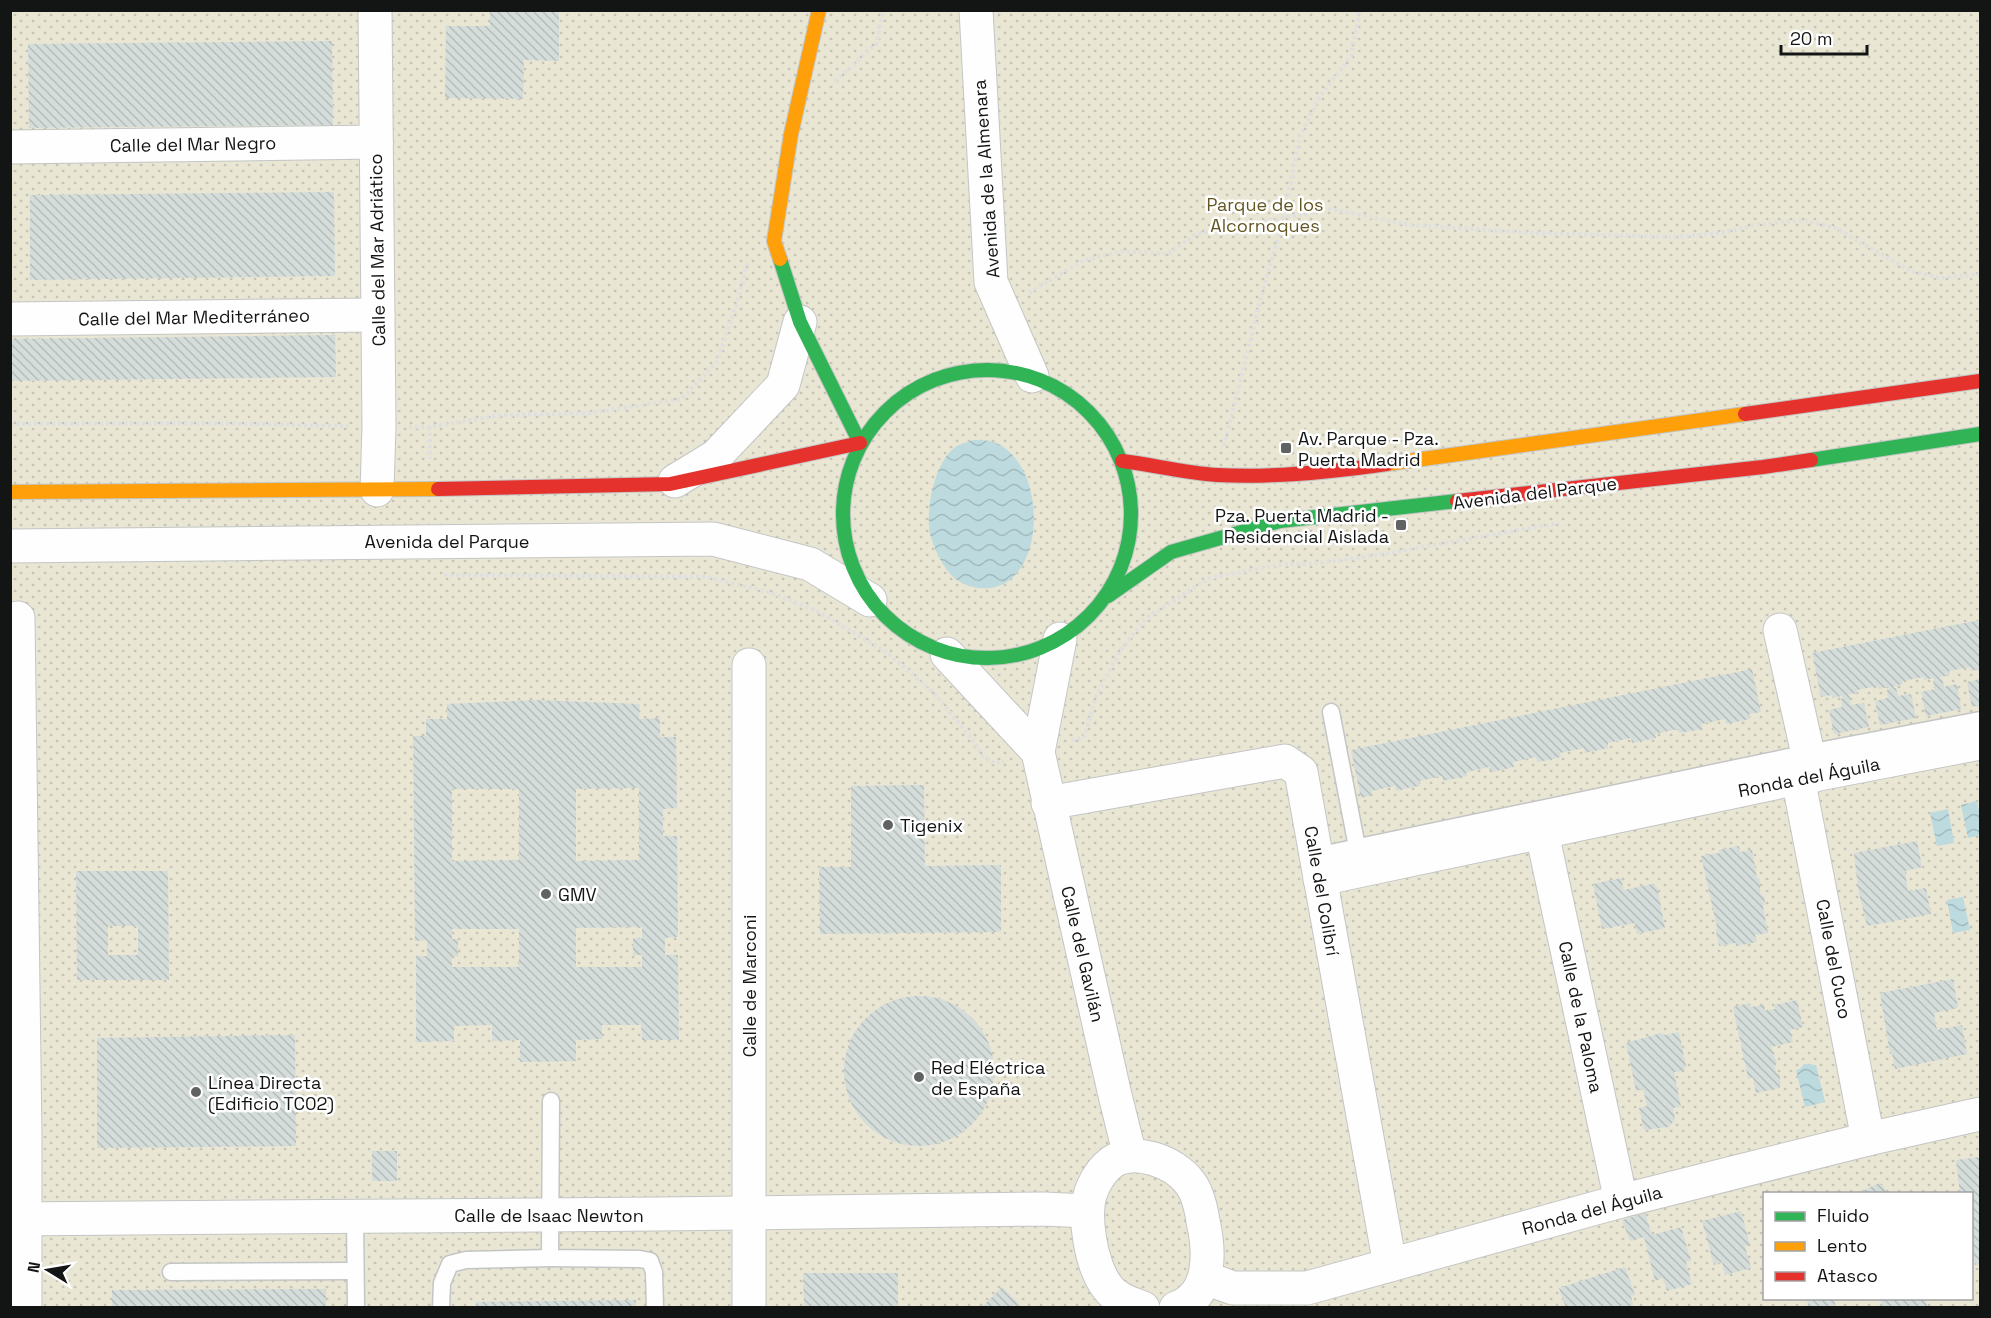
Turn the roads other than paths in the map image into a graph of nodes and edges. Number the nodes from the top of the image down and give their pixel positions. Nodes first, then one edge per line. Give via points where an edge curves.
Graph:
1 (375, 10) edge
2 (819, 10) edge
3 (976, 10) edge
4 (376, 142) junction
5 (10, 147) edge
6 (378, 315) junction
7 (10, 319) edge
8 (800, 322) junction
9 (1032, 376) junction
10 (1980, 381) edge
11 (1980, 435) edge
12 (860, 443) junction
13 (1122, 461) junction
14 (670, 484) junction
15 (377, 490) junction
16 (10, 492) edge
17 (10, 546) edge
18 (1106, 597) junction
19 (870, 600) junction
20 (18, 618) dead end
21 (1780, 630) dead end
22 (1060, 639) junction
23 (947, 654) junction
24 (749, 665) dead end
25 (1331, 712) dead end
26 (1980, 720) edge
27 (1980, 743) edge
28 (1038, 752) junction
29 (1806, 769) junction
30 (1048, 803) junction
31 (1542, 833) junction
32 (1357, 847) junction
33 (1318, 868) junction
34 (551, 1101) dead end
35 (1980, 1114) edge
36 (1868, 1139) junction
37 (1130, 1156) junction
38 (1621, 1201) junction
39 (1088, 1211) junction
40 (749, 1213) junction
41 (550, 1215) junction
42 (355, 1216) junction
43 (17, 1219) edge
44 (550, 1258) junction
45 (1390, 1265) junction
46 (355, 1270) junction
47 (171, 1272) dead end
48 (1205, 1278) junction
49 (25, 1308) edge
50 (356, 1308) edge
51 (441, 1308) edge
52 (655, 1308) edge
53 (749, 1308) edge
54 (1143, 1308) edge
55 (1176, 1308) edge

1 - 4 street, Calle del Mar Adriático
2 - 8 street via 791,134 774,241
3 - 9 street, Avenida de la Almenara via 991,282
4 - 5 street, Calle del Mar Negro
4 - 6 street, Calle del Mar Adriático
6 - 7 street, Calle del Mar Mediterráneo
6 - 15 street, Calle del Mar Adriático
8 - 12 street
8 - 14 street via 783,385 716,456
9 - 12 street via 991,369 950,374 912,390 880,416
9 - 13 street via 1070,394 1101,424
10 - 13 street via 1361,468 1219,475
11 - 18 street, Avenida del Parque via 1763,467 1280,521 1171,552
12 - 14 street
12 - 19 street via 844,488 843,528 852,566
13 - 18 street via 1132,507 1127,554
14 - 15 street
15 - 16 street
17 - 19 street, Avenida del Parque via 713,539 810,564
18 - 22 street via 1086,621
19 - 23 street via 904,634
20 - 43 street via 25,1138
21 - 29 street, Calle del Cuco
22 - 23 street via 1029,654 995,660
22 - 28 street, Calle del Gavilán
23 - 28 street
24 - 40 street, Calle de Marconi
25 - 32 lane
26 - 29 lane
27 - 29 street, Ronda del Águila
28 - 30 street, Calle del Gavilán
29 - 31 street, Ronda del Águila
29 - 32 lane
29 - 36 street, Calle del Cuco
30 - 33 street, Calle del Colibrí via 1286,761 1301,772
30 - 37 street, Calle del Gavilán
31 - 33 street, Ronda del Águila
31 - 38 street, Calle de la Paloma
32 - 33 lane
33 - 45 street, Calle del Colibrí
34 - 41 lane
35 - 36 street, Ronda del Águila
36 - 38 street, Ronda del Águila
37 - 39 street via 1113,1161 1102,1172 1092,1189
37 - 48 street via 1165,1164 1191,1183 1207,1236
38 - 45 street, Ronda del Águila
39 - 40 street, Calle de Isaac Newton
39 - 54 street via 1088,1230 1099,1273 1108,1289
40 - 41 street, Calle de Isaac Newton
40 - 53 street, Calle de Marconi
41 - 42 street, Calle de Isaac Newton
41 - 44 lane
42 - 43 street, Calle de Isaac Newton
42 - 46 lane
43 - 49 street
44 - 51 lane via 466,1260 450,1264 442,1282
44 - 52 lane via 650,1261
45 - 48 street, Ronda del Águila via 1307,1288 1233,1288
46 - 47 lane
46 - 50 lane
48 - 55 street via 1196,1295

